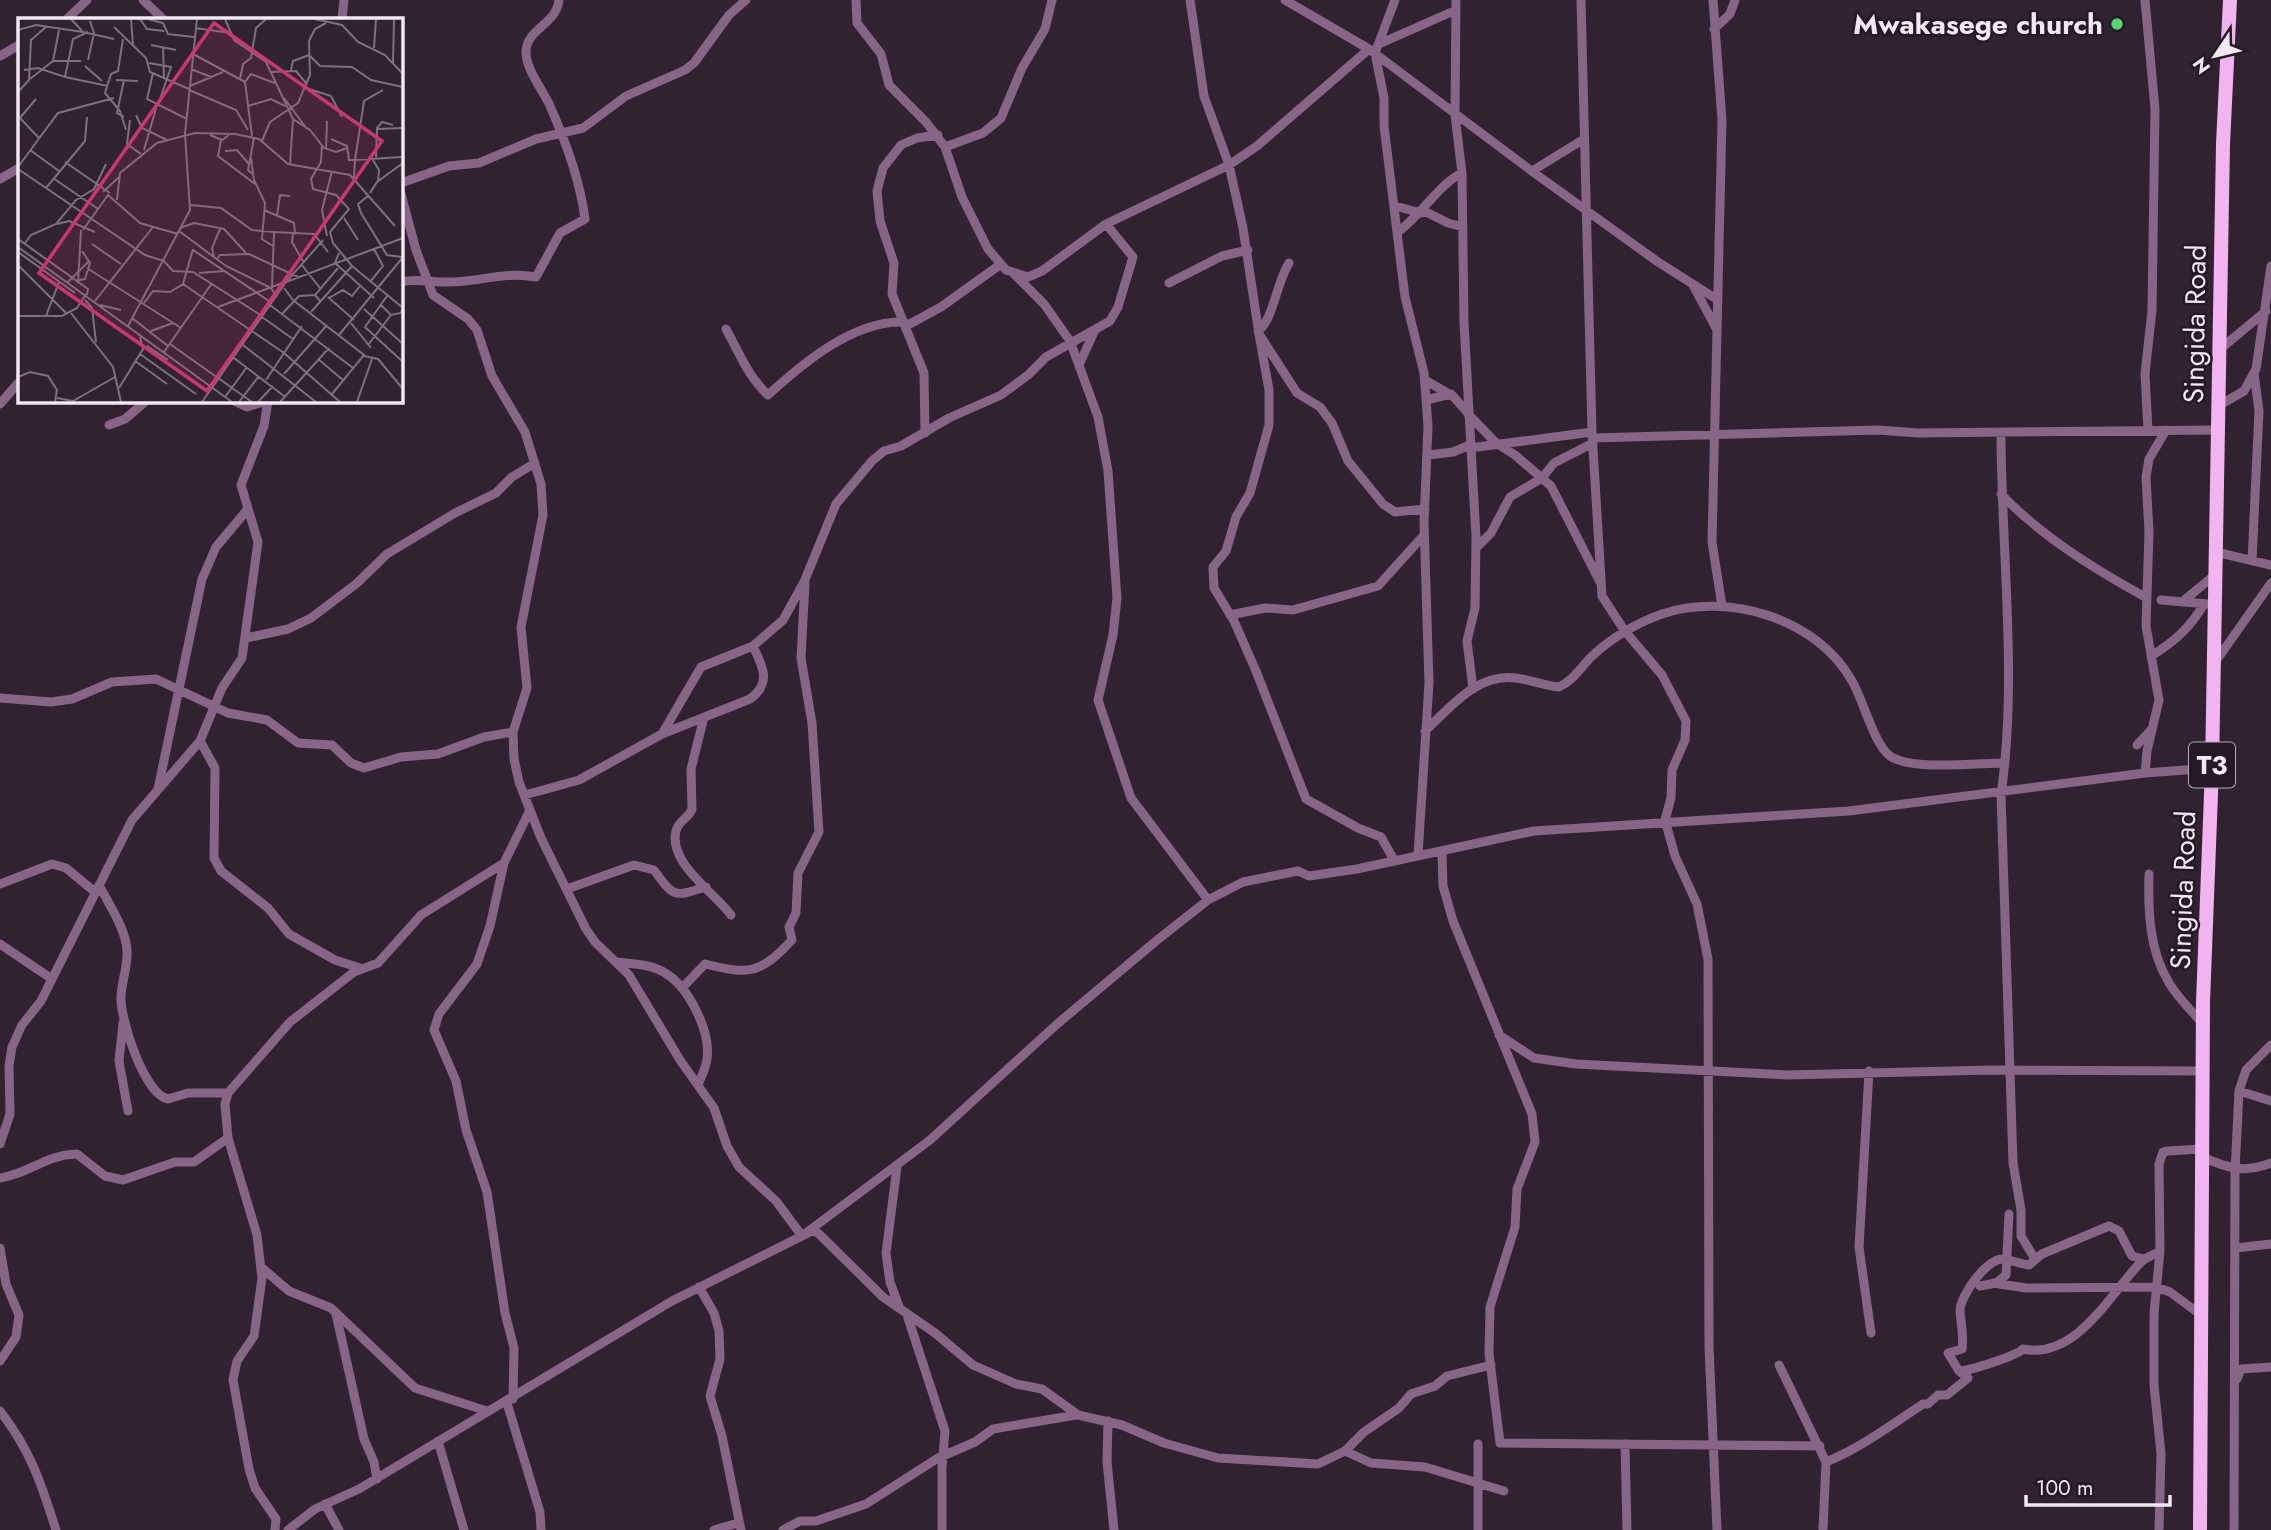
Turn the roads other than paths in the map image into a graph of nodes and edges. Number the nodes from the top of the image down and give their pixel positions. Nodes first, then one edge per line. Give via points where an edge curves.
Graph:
1 (88, 0) edge
2 (344, 0) edge
3 (559, 0) edge
4 (746, 0) edge
5 (856, 0) edge
6 (1052, 0) edge
7 (1189, 0) edge
8 (1285, 0) edge
9 (1395, 0) edge
10 (1581, 0) edge
11 (1713, 0) edge
12 (1735, 0) edge
13 (2145, 0) edge
14 (2230, 0) edge
15 (146, 1) edge
16 (1456, 5) edge
17 (68, 18) edge
18 (162, 18) edge
19 (339, 18) edge
20 (1714, 29) junction
21 (18, 46) edge
22 (1374, 48) junction
23 (0, 56) edge
24 (1455, 116) junction
25 (561, 133) junction
26 (937, 135) junction
27 (1584, 139) junction
28 (945, 147) junction
29 (1229, 165) junction
30 (18, 169) edge
31 (1532, 171) junction
32 (1462, 173) junction
33 (0, 179) edge
34 (402, 183) edge
35 (402, 197) edge
36 (1395, 206) junction
37 (1586, 208) junction
38 (1423, 212) junction
39 (1106, 224) junction
40 (1463, 227) junction
41 (1398, 232) junction
42 (1248, 250) junction
43 (1289, 263) dead end
44 (1001, 264) junction
45 (2271, 267) edge
46 (1014, 274) junction
47 (427, 281) junction
48 (402, 282) edge
49 (1169, 283) dead end
50 (1692, 284) junction
51 (1718, 300) junction
52 (2266, 311) junction
53 (905, 324) junction
54 (726, 329) dead end
55 (1095, 330) junction
56 (1717, 331) junction
57 (1259, 333) junction
58 (1070, 341) junction
59 (2218, 351) junction
60 (1079, 365) junction
61 (2254, 373) junction
62 (1425, 380) junction
63 (18, 383) edge
64 (1449, 394) junction
65 (1426, 400) junction
66 (145, 402) edge
67 (236, 402) edge
68 (264, 402) edge
69 (267, 402) edge
70 (0, 404) edge
71 (2218, 406) junction
72 (1468, 413) junction
73 (109, 425) dead end
74 (2148, 430) junction
75 (2166, 430) junction
76 (2217, 430) junction
77 (2001, 432) junction
78 (925, 433) junction
79 (1715, 433) junction
80 (1593, 438) junction
81 (1496, 443) junction
82 (1470, 447) junction
83 (1429, 455) junction
84 (535, 463) junction
85 (1542, 478) junction
86 (2001, 493) junction
87 (1425, 509) junction
88 (247, 510) junction
89 (1424, 536) junction
90 (1476, 548) junction
91 (2216, 552) junction
92 (2252, 561) junction
93 (2271, 565) edge
94 (2216, 574) junction
95 (804, 582) junction
96 (2271, 583) edge
97 (1601, 584) junction
98 (2147, 598) junction
99 (2161, 600) dead end
100 (2182, 602) junction
101 (2210, 604) junction
102 (1722, 606) junction
103 (1230, 614) junction
104 (1624, 631) junction
105 (246, 638) junction
106 (753, 646) junction
107 (2151, 656) junction
108 (2215, 662) junction
109 (1473, 689) junction
110 (177, 690) junction
111 (0, 698) edge
112 (213, 708) junction
113 (704, 717) junction
114 (2152, 729) junction
115 (513, 732) junction
116 (1425, 732) junction
117 (662, 734) junction
118 (200, 741) junction
119 (2137, 746) dead end
120 (2005, 763) junction
121 (2212, 768) junction
122 (2145, 773) junction
123 (157, 791) junction
124 (2001, 794) junction
125 (525, 795) junction
126 (530, 810) junction
127 (1665, 820) junction
128 (1438, 853) junction
129 (1418, 855) junction
130 (1394, 860) junction
131 (504, 863) junction
132 (2148, 874) dead end
133 (0, 884) edge
134 (706, 887) junction
135 (97, 888) junction
136 (567, 889) junction
137 (1208, 901) junction
138 (731, 915) dead end
139 (0, 944) edge
140 (617, 962) junction
141 (360, 968) junction
142 (52, 979) junction
143 (682, 988) junction
144 (123, 1023) junction
145 (2202, 1023) junction
146 (1497, 1034) junction
147 (2271, 1045) edge
148 (1709, 1070) junction
149 (2009, 1070) junction
150 (1869, 1071) junction
151 (2202, 1071) junction
152 (698, 1085) junction
153 (2239, 1091) junction
154 (228, 1093) junction
155 (2271, 1101) edge
156 (128, 1111) dead end
157 (228, 1138) junction
158 (0, 1144) edge
159 (2201, 1153) junction
160 (2271, 1163) edge
161 (897, 1167) junction
162 (2235, 1171) junction
163 (0, 1178) edge
164 (2009, 1214) dead end
165 (802, 1236) junction
166 (2271, 1244) edge
167 (0, 1248) edge
168 (2236, 1248) junction
169 (2160, 1251) junction
170 (2035, 1259) junction
171 (2144, 1259) junction
172 (2008, 1261) junction
173 (261, 1268) junction
174 (1993, 1283) junction
175 (2123, 1285) junction
176 (1980, 1286) dead end
177 (699, 1287) junction
178 (2156, 1287) junction
179 (336, 1313) junction
180 (904, 1314) junction
181 (2201, 1315) junction
182 (1871, 1333) dead end
183 (0, 1361) edge
184 (1779, 1365) dead end
185 (1491, 1366) junction
186 (2271, 1367) edge
187 (1959, 1371) junction
188 (2236, 1381) junction
189 (510, 1401) junction
190 (0, 1411) edge
191 (486, 1411) junction
192 (1078, 1415) junction
193 (1108, 1421) junction
194 (438, 1441) junction
195 (1478, 1444) dead end
196 (1625, 1444) junction
197 (1715, 1446) junction
198 (1820, 1446) junction
199 (1345, 1451) junction
200 (942, 1456) junction
201 (1826, 1462) junction
202 (377, 1479) junction
203 (1478, 1483) junction
204 (1504, 1491) dead end
205 (325, 1504) junction
206 (741, 1528) edge
207 (56, 1530) edge
208 (275, 1530) edge
209 (288, 1530) edge
210 (339, 1530) edge
211 (464, 1530) edge
212 (541, 1530) edge
213 (714, 1530) edge
214 (783, 1530) edge
215 (942, 1530) edge
216 (1114, 1530) edge
217 (1479, 1530) edge
218 (1627, 1530) edge
219 (1717, 1530) edge
220 (1822, 1530) edge
221 (2159, 1530) edge
222 (2200, 1530) edge
223 (2234, 1530) edge

1 - 17 street
2 - 19 street
3 - 25 street via 554,17 534,35 526,55
4 - 25 street via 685,70 626,96 583,128
5 - 26 street via 857,23 881,54 889,85
6 - 28 street via 1045,29 1000,118 983,133
7 - 29 street via 1204,96
8 - 22 street
9 - 22 street
10 - 27 street
11 - 20 street
12 - 20 street via 1730,14
13 - 74 street via 2155,109 2152,310 2145,374
14 - 59 highway, Singida Road / T3
15 - 18 street
16 - 22 street
16 - 24 street
20 - 51 street via 1722,120
21 - 23 street
22 - 24 street
22 - 29 street
22 - 36 street
24 - 31 street
24 - 32 street
25 - 34 street via 479,163 449,166
25 - 47 street via 581,187 585,219 560,233 536,277 512,273
26 - 28 street
26 - 53 street via 901,145 883,168 877,191 880,221 894,262 892,294
27 - 31 street
27 - 37 street
28 - 44 street via 962,197 988,249
29 - 39 street
29 - 42 street
30 - 33 street
31 - 37 street
32 - 38 street via 1444,186
32 - 40 street
35 - 47 street
36 - 38 street
36 - 41 street
37 - 50 street
37 - 80 street
38 - 40 street
38 - 41 street
39 - 46 street via 1042,271 1032,276
39 - 55 street via 1133,257 1113,316
40 - 72 street
41 - 62 street via 1405,297
42 - 49 street via 1222,256
42 - 57 street
43 - 57 street via 1276,284 1270,314
44 - 46 street
44 - 53 street via 942,307
45 - 52 street
46 - 58 street via 1044,304
47 - 48 street
47 - 84 street via 440,301 477,330 492,376 520,422
50 - 51 street
50 - 56 street
51 - 56 street
52 - 59 street
52 - 61 street
53 - 54 street via 889,321 859,331 818,355 768,395 749,377
53 - 78 street via 926,385
55 - 58 street
55 - 60 street
56 - 79 street
57 - 87 street via 1297,393 1320,407 1332,423 1346,457 1383,504 1395,512
57 - 103 street via 1269,390 1269,425 1252,486 1226,551 1213,567 1216,596
58 - 60 street
58 - 78 street via 1002,395
59 - 71 highway, Singida Road / T3
60 - 137 street via 1098,417 1108,471 1117,598 1098,700 1131,798
61 - 71 street via 2244,391
61 - 92 street via 2259,411
62 - 64 street
62 - 65 street
63 - 70 street
64 - 65 street
64 - 72 street
65 - 83 street
66 - 73 street via 125,419
67 - 68 street via 247,407
69 - 88 street via 264,426 241,485
71 - 76 highway, Singida Road / T3
72 - 81 street
72 - 82 street
74 - 75 street
74 - 77 street
75 - 76 street
75 - 98 street via 2149,459 2146,477
76 - 91 highway, Singida Road / T3
77 - 79 street
77 - 86 street
78 - 95 street via 878,455 836,504
79 - 80 street
79 - 102 street via 1712,542
80 - 81 street
80 - 85 street via 1554,463
80 - 97 street
81 - 82 street
81 - 85 street
82 - 83 street
82 - 90 street
83 - 87 street
84 - 105 street via 496,493 387,554 310,618 288,629
84 - 115 street via 544,507 521,627 527,688
85 - 90 street via 1510,497 1491,533
85 - 97 street via 1559,499
86 - 98 street via 2067,549
86 - 120 street
87 - 89 street
88 - 105 street via 258,542
88 - 110 street via 216,547 201,579
89 - 103 street via 1378,586 1293,610 1265,608
89 - 116 street via 1429,683
90 - 109 street via 1475,608 1467,641
91 - 92 street
91 - 94 highway, Singida Road / T3
92 - 93 street
94 - 100 street
94 - 101 highway, Singida Road / T3
95 - 106 street via 782,621
95 - 143 street via 801,658 812,723 819,832 798,873 796,913 789,927 792,940 752,972 705,964
96 - 108 street
97 - 104 street via 1606,605
98 - 107 street
99 - 100 street
100 - 101 street
101 - 107 street via 2176,641
101 - 108 highway, Singida Road / T3
102 - 104 street via 1672,611
102 - 120 street via 1775,618 1828,649 1852,679 1891,757 1914,763
103 - 130 street via 1306,799 1381,837
104 - 109 street via 1559,687 1513,677 1486,681
104 - 127 street via 1662,675 1686,721 1685,740 1672,770
105 - 112 street via 242,658
106 - 113 street via 764,671 759,693
106 - 117 street via 701,667
107 - 114 street via 2160,700
108 - 121 highway, Singida Road / T3
109 - 116 street
110 - 111 street via 156,679 145,679 111,682 61,701
110 - 112 street
110 - 123 street
112 - 115 street via 267,720 298,743 331,745 363,768 401,757 438,754
112 - 118 street
113 - 117 street
113 - 134 street via 691,769 692,809 675,834 683,864
114 - 119 street
114 - 122 street
115 - 125 street via 514,759
116 - 129 street
117 - 125 street via 586,776
118 - 123 street
118 - 141 street via 215,768 214,858 221,871 268,908 289,934 335,960
120 - 124 street
121 - 122 street
121 - 145 highway, Singida Road / T3
122 - 124 street
123 - 135 street via 132,820
124 - 127 street via 1849,811
124 - 149 street
125 - 126 street
126 - 131 street
126 - 136 street
127 - 128 street via 1534,831
127 - 148 street via 1706,941
128 - 129 street
128 - 146 street via 1453,921
129 - 130 street
130 - 137 street via 1309,876 1298,871 1277,874 1243,882
131 - 141 street via 421,915 378,963
131 - 189 street via 477,964 439,1014 434,1030 456,1081 466,1130 487,1192 514,1348
132 - 145 street via 2154,945 2168,982
133 - 135 street via 52,864
134 - 136 street via 679,896 670,893 654,870 634,866
134 - 138 street
135 - 142 street
135 - 144 street via 126,941
136 - 140 street via 595,942
137 - 161 street via 1056,1025
139 - 142 street
140 - 143 street via 666,973
140 - 152 street
141 - 154 street via 290,1022
142 - 158 street via 12,1047 10,1114
143 - 152 street via 706,1039 707,1059
144 - 154 street via 158,1095 168,1099 188,1093
144 - 156 street via 119,1061
145 - 151 highway, Singida Road / T3
146 - 148 street via 1534,1058
146 - 185 street via 1532,1114 1535,1142 1517,1189 1515,1227 1490,1307
147 - 153 street via 2246,1070
148 - 150 street via 1788,1075
148 - 197 street via 1709,1347
149 - 150 street
149 - 151 street
149 - 170 street via 2020,1230
150 - 182 street via 1859,1247
151 - 159 highway, Singida Road / T3
152 - 165 street via 739,1167 776,1201
153 - 155 street
153 - 162 street
154 - 157 street
157 - 163 street via 194,1162 174,1162 123,1180 105,1176 77,1154 51,1157
157 - 173 street via 257,1235
159 - 162 street
159 - 169 street via 2168,1151 2161,1158
159 - 181 highway, Singida Road / T3
160 - 162 street
161 - 165 street
161 - 180 street via 886,1253 890,1282
162 - 168 street
164 - 172 street
165 - 177 street
165 - 180 street via 813,1230
166 - 168 street
167 - 183 street via 6,1284 19,1315 16,1337
168 - 188 street
169 - 171 street
169 - 178 street
170 - 171 street via 2109,1226 2119,1231 2132,1256
170 - 172 street via 2029,1265
171 - 175 street
172 - 174 street via 2006,1275
172 - 187 street via 1991,1263 1969,1286 1960,1309 1965,1329 1962,1349 1948,1353
173 - 179 street via 289,1291
173 - 208 street via 262,1297 254,1336 237,1361 233,1380 249,1469 255,1488 276,1519
174 - 175 street via 2026,1288
174 - 176 street
175 - 178 street
175 - 187 street via 2065,1341 2039,1352 2023,1349 2016,1356
177 - 189 street via 566,1363
177 - 206 street via 719,1331 720,1359 710,1396
178 - 181 street
178 - 221 street
179 - 191 street via 415,1388
179 - 202 street
180 - 192 street via 973,1365 1016,1384 1042,1389
180 - 200 street via 946,1431
181 - 222 highway, Singida Road / T3
184 - 198 street
185 - 196 street via 1500,1443
185 - 199 street via 1447,1376 1435,1386 1411,1394
186 - 188 street via 2241,1369
187 - 201 street via 1968,1378 1947,1395 1938,1395 1867,1443
188 - 223 street
189 - 191 street
189 - 212 street
190 - 207 street via 26,1446
191 - 194 street
192 - 193 street
192 - 200 street via 993,1429
193 - 199 street via 1164,1443 1234,1461 1314,1465
193 - 216 street
194 - 202 street
194 - 211 street
195 - 203 street
196 - 197 street
196 - 218 street
197 - 198 street
197 - 219 street
198 - 201 street
199 - 203 street via 1371,1463 1425,1467
200 - 214 street via 866,1504 816,1521 800,1521
200 - 215 street
201 - 220 street
202 - 205 street
203 - 204 street
203 - 217 street
205 - 209 street
205 - 210 street
206 - 213 street

